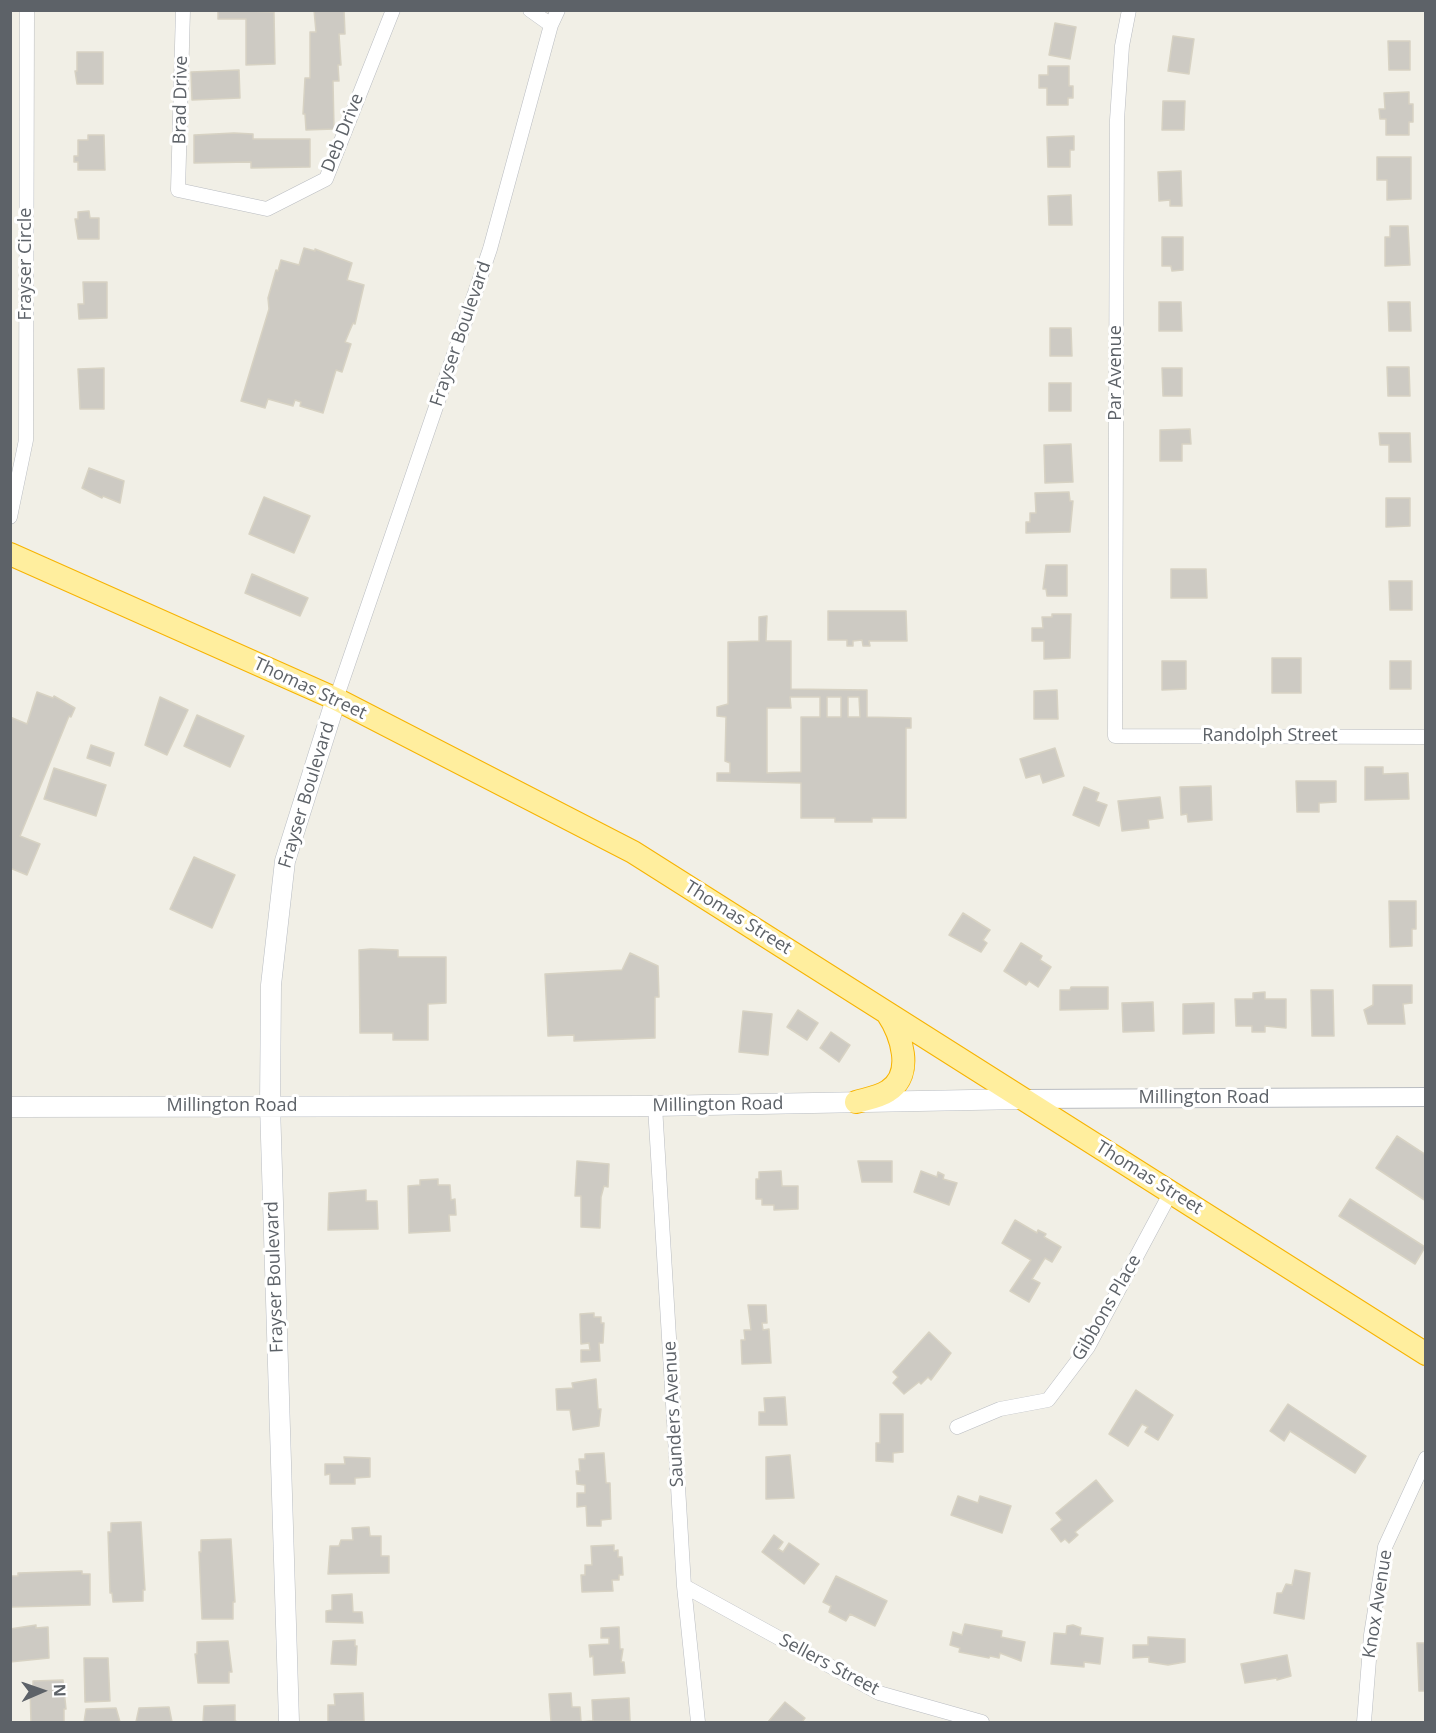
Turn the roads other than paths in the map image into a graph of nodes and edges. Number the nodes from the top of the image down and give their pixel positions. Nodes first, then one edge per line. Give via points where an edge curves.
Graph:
1 (27, 10) edge
2 (183, 10) edge
3 (393, 10) edge
4 (530, 10) edge
5 (558, 10) edge
6 (1129, 10) edge
7 (551, 25) junction
8 (178, 190) joint
9 (10, 517) edge
10 (10, 554) edge
11 (336, 699) junction
12 (1115, 736) joint
13 (1425, 737) edge
14 (886, 1012) junction
15 (1425, 1097) edge
16 (1024, 1099) junction
17 (856, 1102) junction
18 (270, 1105) junction
19 (656, 1106) junction
20 (10, 1107) edge
21 (1171, 1192) junction
22 (1425, 1354) edge
23 (957, 1427) dead end
24 (1425, 1458) edge
25 (684, 1586) junction
26 (289, 1722) edge
27 (698, 1722) edge
28 (982, 1722) edge
29 (1364, 1722) edge

1 - 9 street, Frayser Circle via 26,440
2 - 8 street, Brad Drive
3 - 8 street, Deb Drive via 326,179 267,209
4 - 7 street
5 - 7 street, Frayser Boulevard
6 - 12 street, Par Avenue via 1117,120
7 - 11 street, Frayser Boulevard via 490,249
10 - 11 highway, Thomas Street
11 - 14 highway, Thomas Street via 633,852
11 - 18 main road, Frayser Boulevard via 285,861 271,985
12 - 13 street, Randolph Street
14 - 16 highway, Thomas Street
14 - 17 highway via 901,1042 904,1059 900,1074 887,1092
15 - 16 street, Millington Road
16 - 17 main road, Millington Road
16 - 21 highway, Thomas Street
17 - 19 main road, Millington Road
18 - 19 main road, Millington Road
18 - 20 main road, Millington Road
18 - 26 main road, Frayser Boulevard
19 - 25 street, Saunders Avenue
21 - 22 highway, Thomas Street
21 - 23 street, Gibbons Place via 1088,1347 1048,1400 1000,1409
24 - 29 street, Knox Avenue via 1385,1547 1371,1635
25 - 27 street, Saunders Avenue
25 - 28 street, Sellers Street via 879,1693

